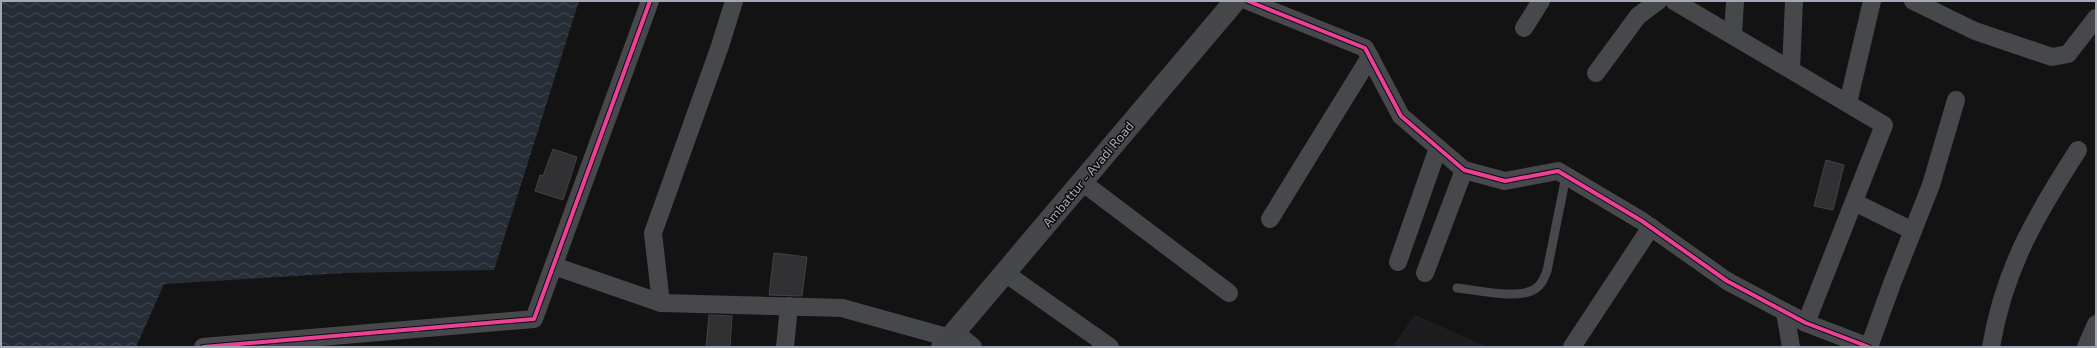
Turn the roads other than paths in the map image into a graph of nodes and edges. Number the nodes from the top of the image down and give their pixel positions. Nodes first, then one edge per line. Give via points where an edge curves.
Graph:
1 (650, 1) edge
2 (734, 1) edge
3 (1235, 1) edge
4 (1248, 1) edge
5 (1541, 1) edge
6 (1658, 1) edge
7 (1674, 1) edge
8 (1735, 1) edge
9 (1794, 1) edge
10 (1872, 1) edge
11 (1913, 1) edge
12 (2096, 18) edge
13 (1524, 28) dead end
14 (1733, 35) junction
15 (1370, 57) junction
16 (1791, 69) junction
17 (1596, 73) dead end
18 (1956, 100) dead end
19 (1848, 103) junction
20 (1438, 148) junction
21 (2078, 150) dead end
22 (1464, 170) junction
23 (1566, 176) junction
24 (1082, 182) junction
25 (1854, 202) junction
26 (1270, 219) dead end
27 (1651, 227) junction
28 (1913, 230) junction
29 (1398, 262) dead end
30 (554, 266) junction
31 (1005, 273) junction
32 (1425, 273) dead end
33 (1457, 288) dead end
34 (1229, 293) dead end
35 (660, 303) junction
36 (789, 306) junction
37 (1785, 312) junction
38 (1806, 323) junction
39 (2096, 324) edge
40 (949, 339) edge
41 (203, 347) edge
42 (784, 347) edge
43 (973, 347) edge
44 (1110, 347) edge
45 (1572, 347) edge
46 (1791, 347) edge
47 (1869, 347) edge
48 (1991, 347) edge
49 (2086, 347) edge

1 - 30 street
2 - 35 street via 653,233
3 - 24 street, Ambattur - Avadi Road
4 - 15 street via 1365,48
5 - 13 street
6 - 17 street via 1638,16
7 - 14 street
8 - 14 street
9 - 16 street
10 - 19 street
11 - 12 street via 1975,31 2052,57 2068,54
14 - 16 street
15 - 20 street via 1400,116
15 - 26 street
16 - 19 street
18 - 28 street via 1931,185
19 - 25 street via 1884,125
20 - 22 street
20 - 29 street
21 - 48 street via 2050,193 2016,256 2003,292
22 - 23 street via 1505,181 1558,171
22 - 32 street
23 - 27 street
23 - 33 lane via 1547,271 1536,289 1523,294
24 - 31 street, Ambattur - Avadi Road
24 - 34 street
25 - 28 street
25 - 38 street
27 - 37 street via 1728,281
27 - 45 street
28 - 47 street
30 - 35 street
30 - 41 street via 534,319
31 - 40 street, Ambattur - Avadi Road
31 - 44 street
35 - 36 street
36 - 40 street via 842,308
36 - 42 street
37 - 38 street
37 - 46 street
38 - 47 street
39 - 49 street
40 - 43 street

